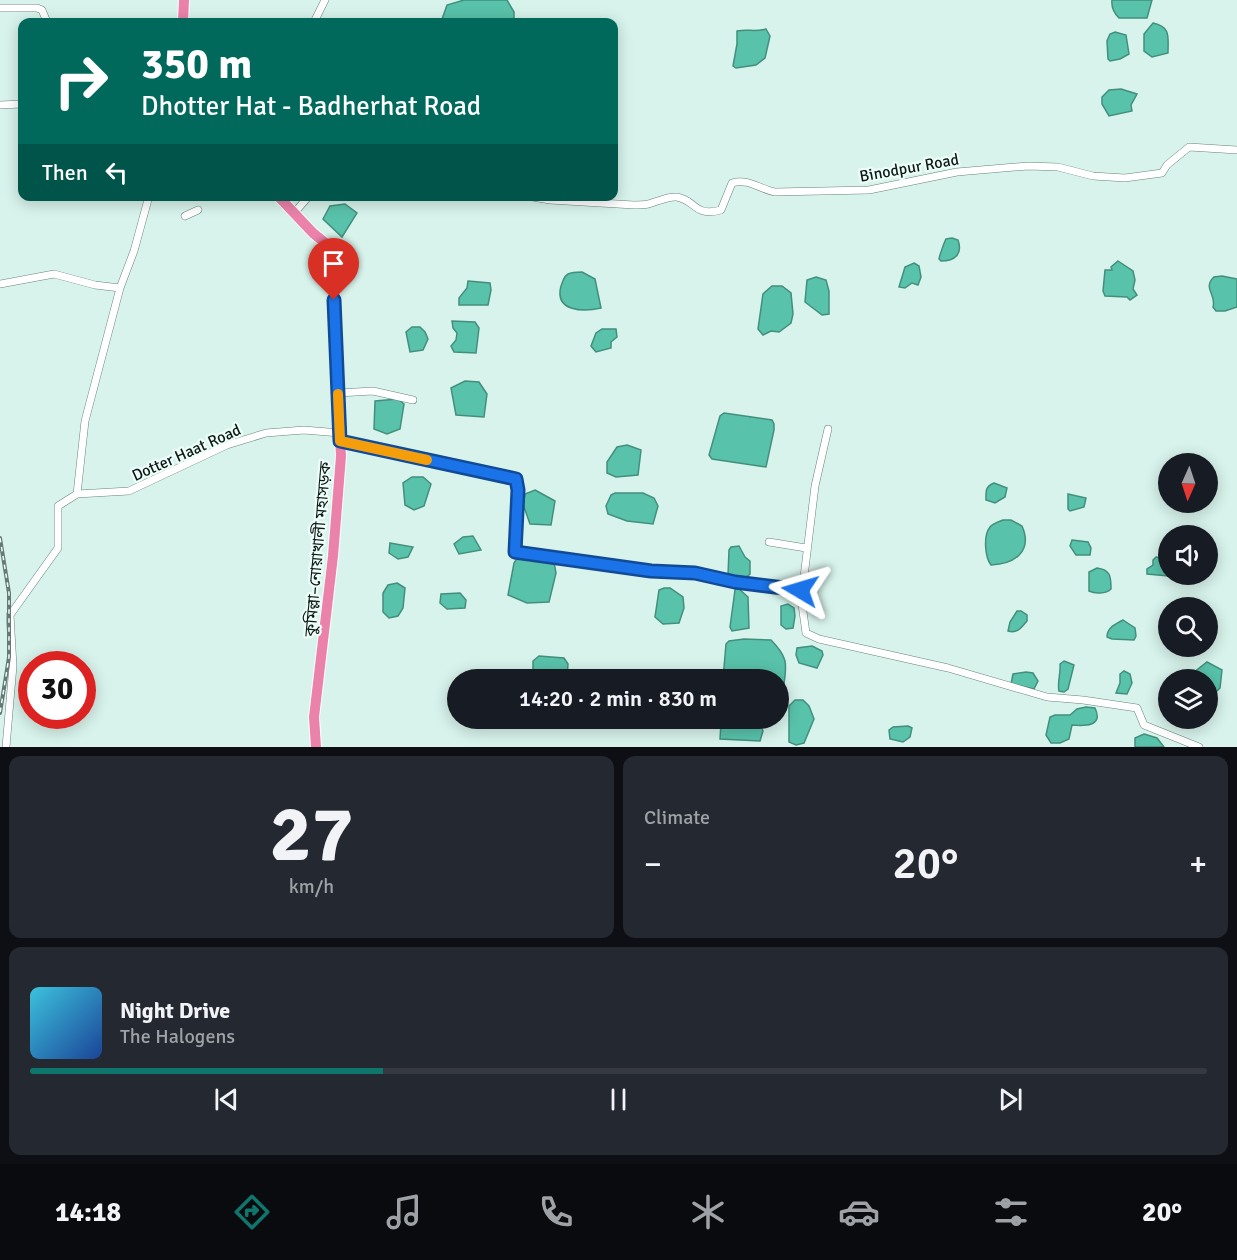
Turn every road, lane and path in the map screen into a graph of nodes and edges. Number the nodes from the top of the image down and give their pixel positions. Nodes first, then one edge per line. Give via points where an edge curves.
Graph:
1 (184, 0) edge
2 (325, 0) edge
3 (0, 8) edge
4 (45, 18) edge
5 (183, 18) edge
6 (316, 18) edge
7 (18, 104) edge
8 (0, 105) edge
9 (1237, 150) edge
10 (147, 201) edge
11 (283, 201) edge
12 (305, 201) edge
13 (567, 201) edge
14 (198, 210) dead end
15 (295, 212) junction
16 (185, 216) dead end
17 (0, 284) edge
18 (120, 288) junction
19 (338, 393) junction
20 (413, 400) dead end
21 (828, 429) dead end
22 (340, 437) junction
23 (77, 494) junction
24 (769, 542) dead end
25 (806, 548) junction
26 (800, 590) junction
27 (6, 747) edge
28 (316, 747) edge
29 (1199, 747) edge

1 - 5 highway
2 - 6 street
3 - 4 street via 37,8
7 - 8 street
9 - 13 street, Binodpur Road via 1189,147 1161,173 1125,178 1028,166 957,172 869,190 775,192 738,182 732,183 721,210 712,212 700,212 676,197 647,205
10 - 18 street
11 - 15 highway, কুমিল্লা–নোয়াখালী মহাসড়ক
12 - 15 street
14 - 16 street
15 - 19 highway, কুমিল্লা–নোয়াখালী মহাসড়ক via 333,251
17 - 18 street via 54,274
18 - 23 street via 86,421
19 - 20 street via 373,391
19 - 22 highway, কুমিল্লা–নোয়াখালী মহাসড়ক
21 - 25 street
22 - 23 street, Dotter Haat Road via 304,430 266,433 226,445 129,491
22 - 26 street, Dotter Haat Road via 516,479 515,552
22 - 28 highway, কুমিল্লা–নোয়াখালী মহাসড়ক via 337,521 314,717
23 - 27 street via 58,506 58,548 10,615 13,666
24 - 25 street
25 - 26 street
26 - 29 street via 806,633 819,639 948,668 1047,698 1137,708 1144,726

